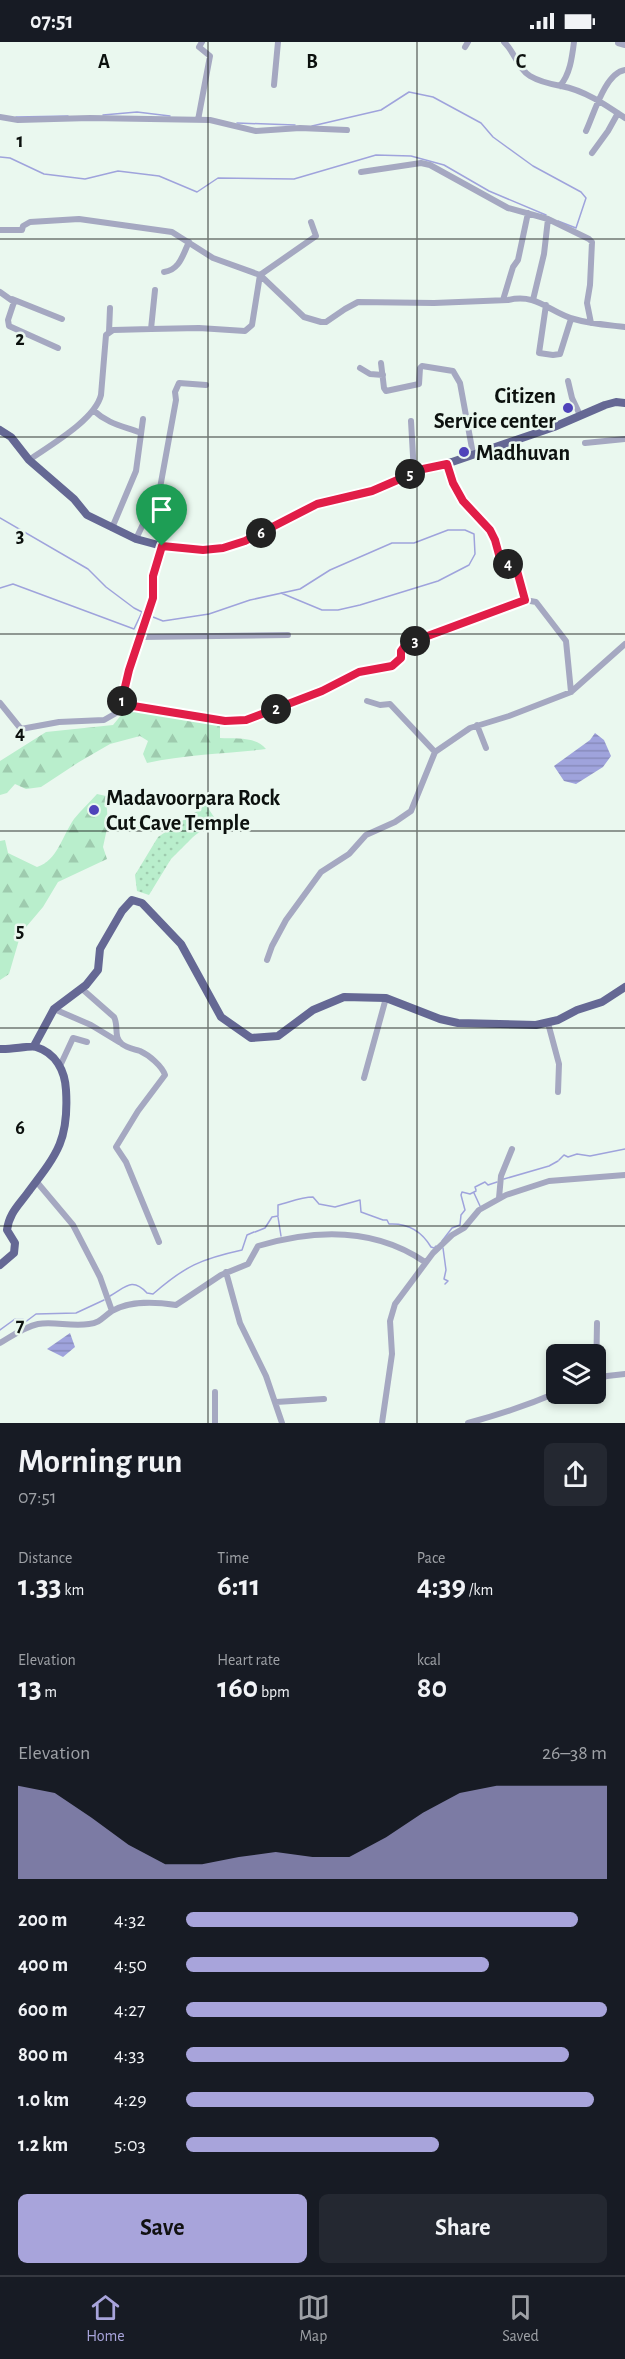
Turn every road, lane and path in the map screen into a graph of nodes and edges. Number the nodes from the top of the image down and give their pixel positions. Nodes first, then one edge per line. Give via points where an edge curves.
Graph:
1 (202, 42) edge
2 (278, 42) edge
3 (504, 42) edge
4 (574, 42) edge
5 (618, 43) edge
6 (625, 45) edge
7 (625, 70) edge
8 (274, 85) dead end
9 (560, 86) junction
10 (600, 101) junction
11 (618, 113) junction
12 (0, 117) edge
13 (625, 118) edge
14 (198, 120) junction
15 (347, 130) dead end
16 (586, 131) dead end
17 (592, 153) dead end
18 (361, 172) dead end
19 (528, 213) junction
20 (548, 219) junction
21 (311, 222) dead end
22 (0, 230) edge
23 (189, 242) junction
24 (164, 272) dead end
25 (260, 275) junction
26 (155, 290) dead end
27 (0, 292) edge
28 (11, 299) junction
29 (503, 300) junction
30 (533, 300) junction
31 (546, 305) junction
32 (110, 308) dead end
33 (62, 319) dead end
34 (571, 319) junction
35 (591, 323) junction
36 (625, 327) edge
37 (151, 329) junction
38 (109, 332) junction
39 (58, 348) dead end
40 (381, 363) dead end
41 (360, 368) dead end
42 (383, 375) junction
43 (567, 381) dead end
44 (206, 385) dead end
45 (625, 403) edge
46 (93, 410) junction
47 (580, 415) junction
48 (143, 419) dead end
49 (411, 421) dead end
50 (0, 430) edge
51 (141, 433) junction
52 (625, 439) edge
53 (585, 443) dead end
54 (473, 454) junction
55 (29, 459) junction
56 (447, 464) junction
57 (414, 473) junction
58 (112, 528) junction
59 (136, 539) junction
60 (162, 546) junction
61 (525, 600) junction
62 (288, 635) dead end
63 (140, 637) junction
64 (625, 644) edge
65 (571, 692) junction
66 (367, 701) dead end
67 (0, 703) edge
68 (121, 704) junction
69 (477, 725) junction
70 (486, 748) dead end
71 (435, 752) junction
72 (267, 960) dead end
73 (625, 987) edge
74 (81, 988) junction
75 (386, 998) junction
76 (54, 1009) junction
77 (548, 1023) junction
78 (87, 1042) dead end
79 (119, 1042) junction
80 (34, 1046) junction
81 (0, 1049) edge
82 (60, 1066) junction
83 (364, 1078) dead end
84 (558, 1092) dead end
85 (512, 1149) dead end
86 (625, 1175) edge
87 (36, 1181) junction
88 (499, 1198) junction
89 (159, 1242) dead end
90 (425, 1262) junction
91 (0, 1264) edge
92 (226, 1272) junction
93 (112, 1311) junction
94 (597, 1323) dead end
95 (0, 1343) edge
96 (597, 1344) edge
97 (625, 1374) edge
98 (606, 1376) edge
99 (215, 1392) dead end
100 (546, 1397) edge
101 (324, 1399) dead end
102 (276, 1402) junction
103 (215, 1423) edge
104 (282, 1423) edge
105 (382, 1423) edge
106 (468, 1423) edge

1 - 14 street via 199,48 210,56
2 - 8 street
3 - 9 street via 523,70
4 - 9 street via 572,60
5 - 6 street
7 - 10 street via 614,75
9 - 10 street
10 - 11 street
10 - 16 street
11 - 13 street
11 - 17 street
12 - 14 street
14 - 15 street via 256,131
18 - 19 street via 430,165 508,208
19 - 20 street
19 - 29 street via 518,260
20 - 30 street
20 - 35 street via 592,242 586,303
21 - 25 street via 316,236
22 - 23 street via 22,230 30,222 79,219 159,229
23 - 24 street via 180,263
23 - 25 street via 213,258
25 - 29 street via 304,317 321,322 358,302
25 - 37 street via 252,325 245,331
26 - 37 street
27 - 28 street
28 - 33 street
28 - 39 street via 14,304 9,326
29 - 30 street
30 - 31 street
31 - 34 street
31 - 34 street via 539,353 560,354
32 - 38 street
34 - 35 street
35 - 36 street
37 - 38 street
38 - 46 street via 101,395
40 - 42 street
41 - 42 street
42 - 54 street via 387,391 417,386 422,366 453,371 460,383
43 - 47 street
44 - 59 street via 179,383 160,488
45 - 47 main road via 616,402
46 - 51 street via 117,426
46 - 55 street
47 - 54 main road
48 - 51 street
49 - 57 street
50 - 55 main road
51 - 58 street via 136,471
52 - 53 street
54 - 56 main road
55 - 58 main road via 87,515
56 - 57 main road
56 - 61 street via 463,501 490,530 501,562 516,567
57 - 60 main road via 372,491 317,504 223,548
58 - 59 main road
59 - 60 main road
60 - 63 street via 153,576 153,598
61 - 65 street via 536,602 566,641
61 - 68 street via 406,644 401,658 392,666 359,672 322,691 246,720 225,721
62 - 63 street
63 - 68 street
64 - 65 street
65 - 69 street
66 - 71 street via 390,704
67 - 68 street via 21,729 104,720 118,712
69 - 70 street
69 - 71 street
71 - 72 street via 411,811 366,835 349,854 321,872 286,920
73 - 77 main road via 602,1002
74 - 75 main road via 98,970 100,949 132,900 142,903 181,944 221,1017 251,1038 278,1036 312,1010 344,997
74 - 76 main road
74 - 79 street via 114,1017
75 - 77 main road via 458,1023
75 - 83 street
76 - 79 street
76 - 80 main road
77 - 84 street via 559,1064
78 - 82 street via 74,1038
79 - 89 street via 141,1052 165,1074 116,1147
80 - 81 main road
80 - 82 main road
82 - 87 main road via 65,1076 66,1131
85 - 88 street via 501,1176
86 - 88 street via 549,1181
87 - 91 main road via 10,1215 6,1230 15,1243 14,1253
87 - 93 street via 73,1225 100,1276
88 - 90 street via 479,1210
90 - 92 street via 402,1247 375,1238 312,1234 258,1246 248,1263
90 - 105 street via 395,1304 390,1321 392,1354
92 - 93 street via 176,1305 149,1302
92 - 102 street via 240,1323
93 - 95 street via 101,1322 71,1326 38,1324
94 - 96 street
97 - 98 street
99 - 103 street
100 - 106 street
101 - 102 street
102 - 104 street

